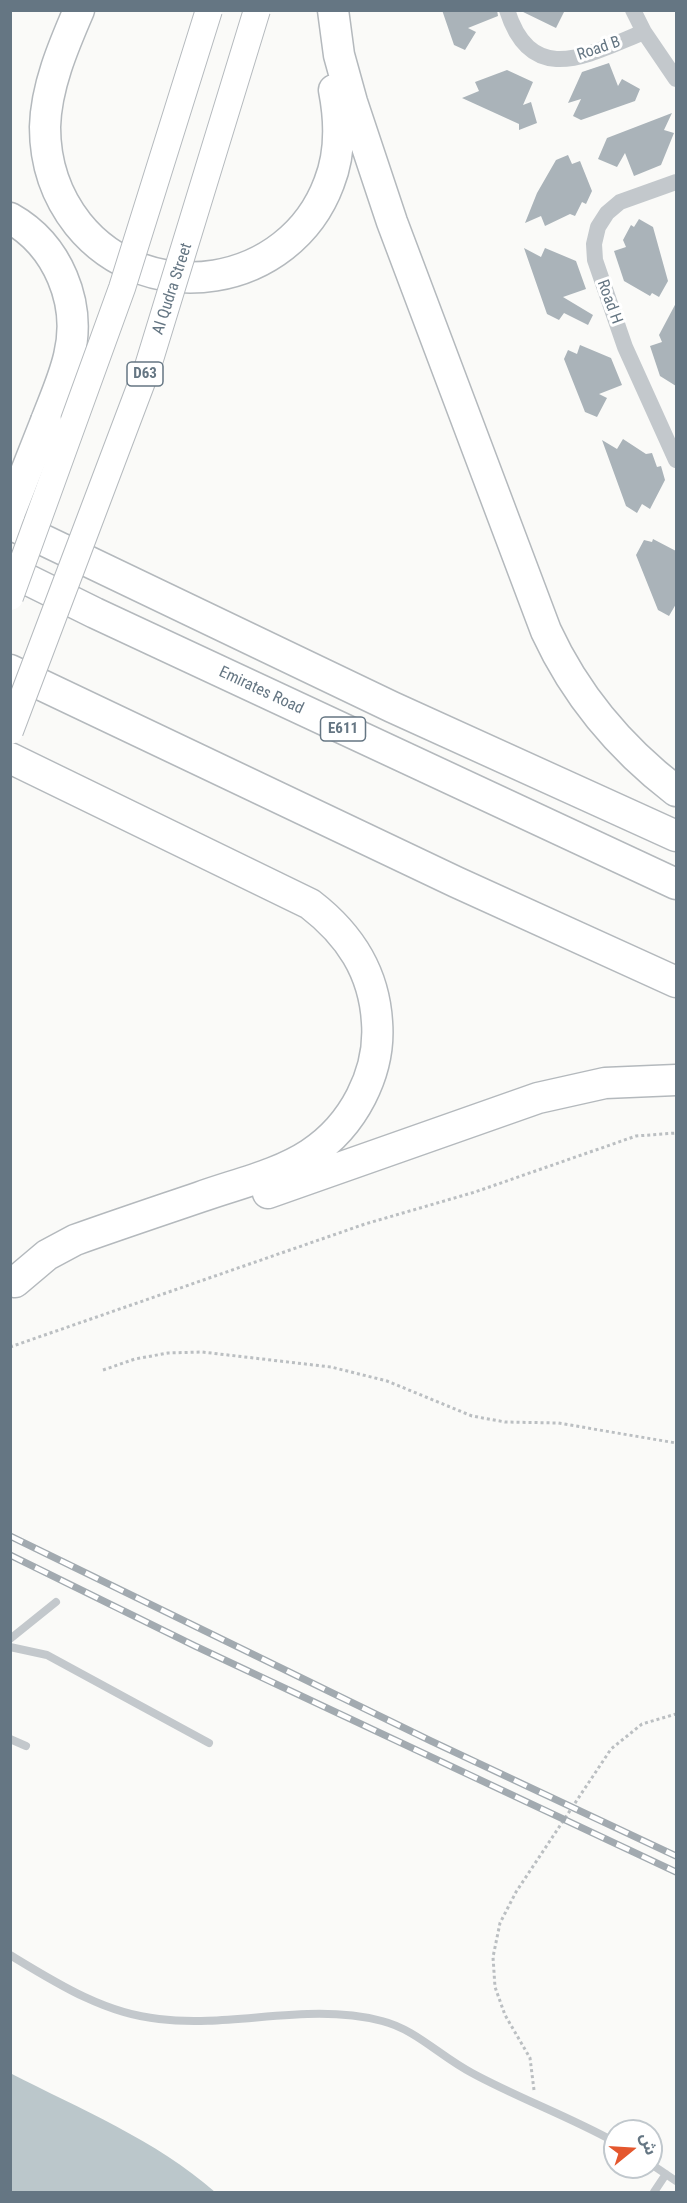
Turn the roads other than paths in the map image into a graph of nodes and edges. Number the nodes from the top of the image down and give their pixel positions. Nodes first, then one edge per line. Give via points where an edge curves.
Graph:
1 (79, 10) edge
2 (93, 10) edge
3 (209, 10) edge
4 (257, 10) edge
5 (507, 10) edge
6 (633, 10) edge
7 (325, 12) edge
8 (644, 32) junction
9 (676, 79) edge
10 (676, 182) edge
11 (10, 219) edge
12 (676, 460) edge
13 (10, 500) edge
14 (10, 512) edge
15 (10, 524) edge
16 (10, 571) edge
17 (10, 597) edge
18 (10, 670) edge
19 (392, 707) junction
20 (10, 731) edge
21 (10, 758) edge
22 (676, 791) edge
23 (676, 836) edge
24 (676, 884) edge
25 (676, 982) edge
26 (676, 1080) edge
27 (13, 1283) edge
28 (56, 1602) dead end
29 (10, 1639) edge
30 (10, 1647) edge
31 (10, 1739) edge
32 (209, 1743) dead end
33 (26, 1746) dead end
34 (10, 1955) edge
35 (603, 2136) edge
36 (663, 2172) edge
37 (666, 2174) junction
38 (676, 2181) edge
39 (654, 2193) edge

1 - 7 highway via 48,102 46,145 54,182 84,231 113,256 148,272 186,279 223,275 276,253 302,229 322,200 334,167 339,131
2 - 7 highway via 76,49 59,111 59,147 69,181 100,225 129,246 162,258 198,262 233,256 266,241 293,217 313,188 324,155 328,118 319,47
3 - 17 main road, bridge via 122,288
4 - 20 main road, Al Qudra Street / D63, bridge via 148,366
5 - 8 street, Road B via 517,38 536,54 560,61
6 - 8 street, Road B
7 - 22 highway via 392,222 546,631 571,680 606,726
8 - 9 street, Road B
10 - 12 street, Road H via 620,201 598,227 594,244 595,260 625,347
11 - 14 highway, bridge via 31,233 53,258 62,273 73,323 69,356
13 - 19 highway via 115,557 333,661
15 - 19 highway
16 - 24 highway, Emirates Road / E611
18 - 25 highway
19 - 23 highway
21 - 27 highway via 310,904 341,931 360,958 376,1005 378,1030 370,1077 360,1100 346,1120 310,1154 266,1174 75,1240 47,1255
26 - 27 highway via 605,1083 538,1098
28 - 29 lane
30 - 32 lane via 47,1655
31 - 33 lane
34 - 35 lane via 92,2000 143,2017 178,2020 297,2014 383,2021 409,2032 473,2074
36 - 37 lane
37 - 38 lane
37 - 39 lane

